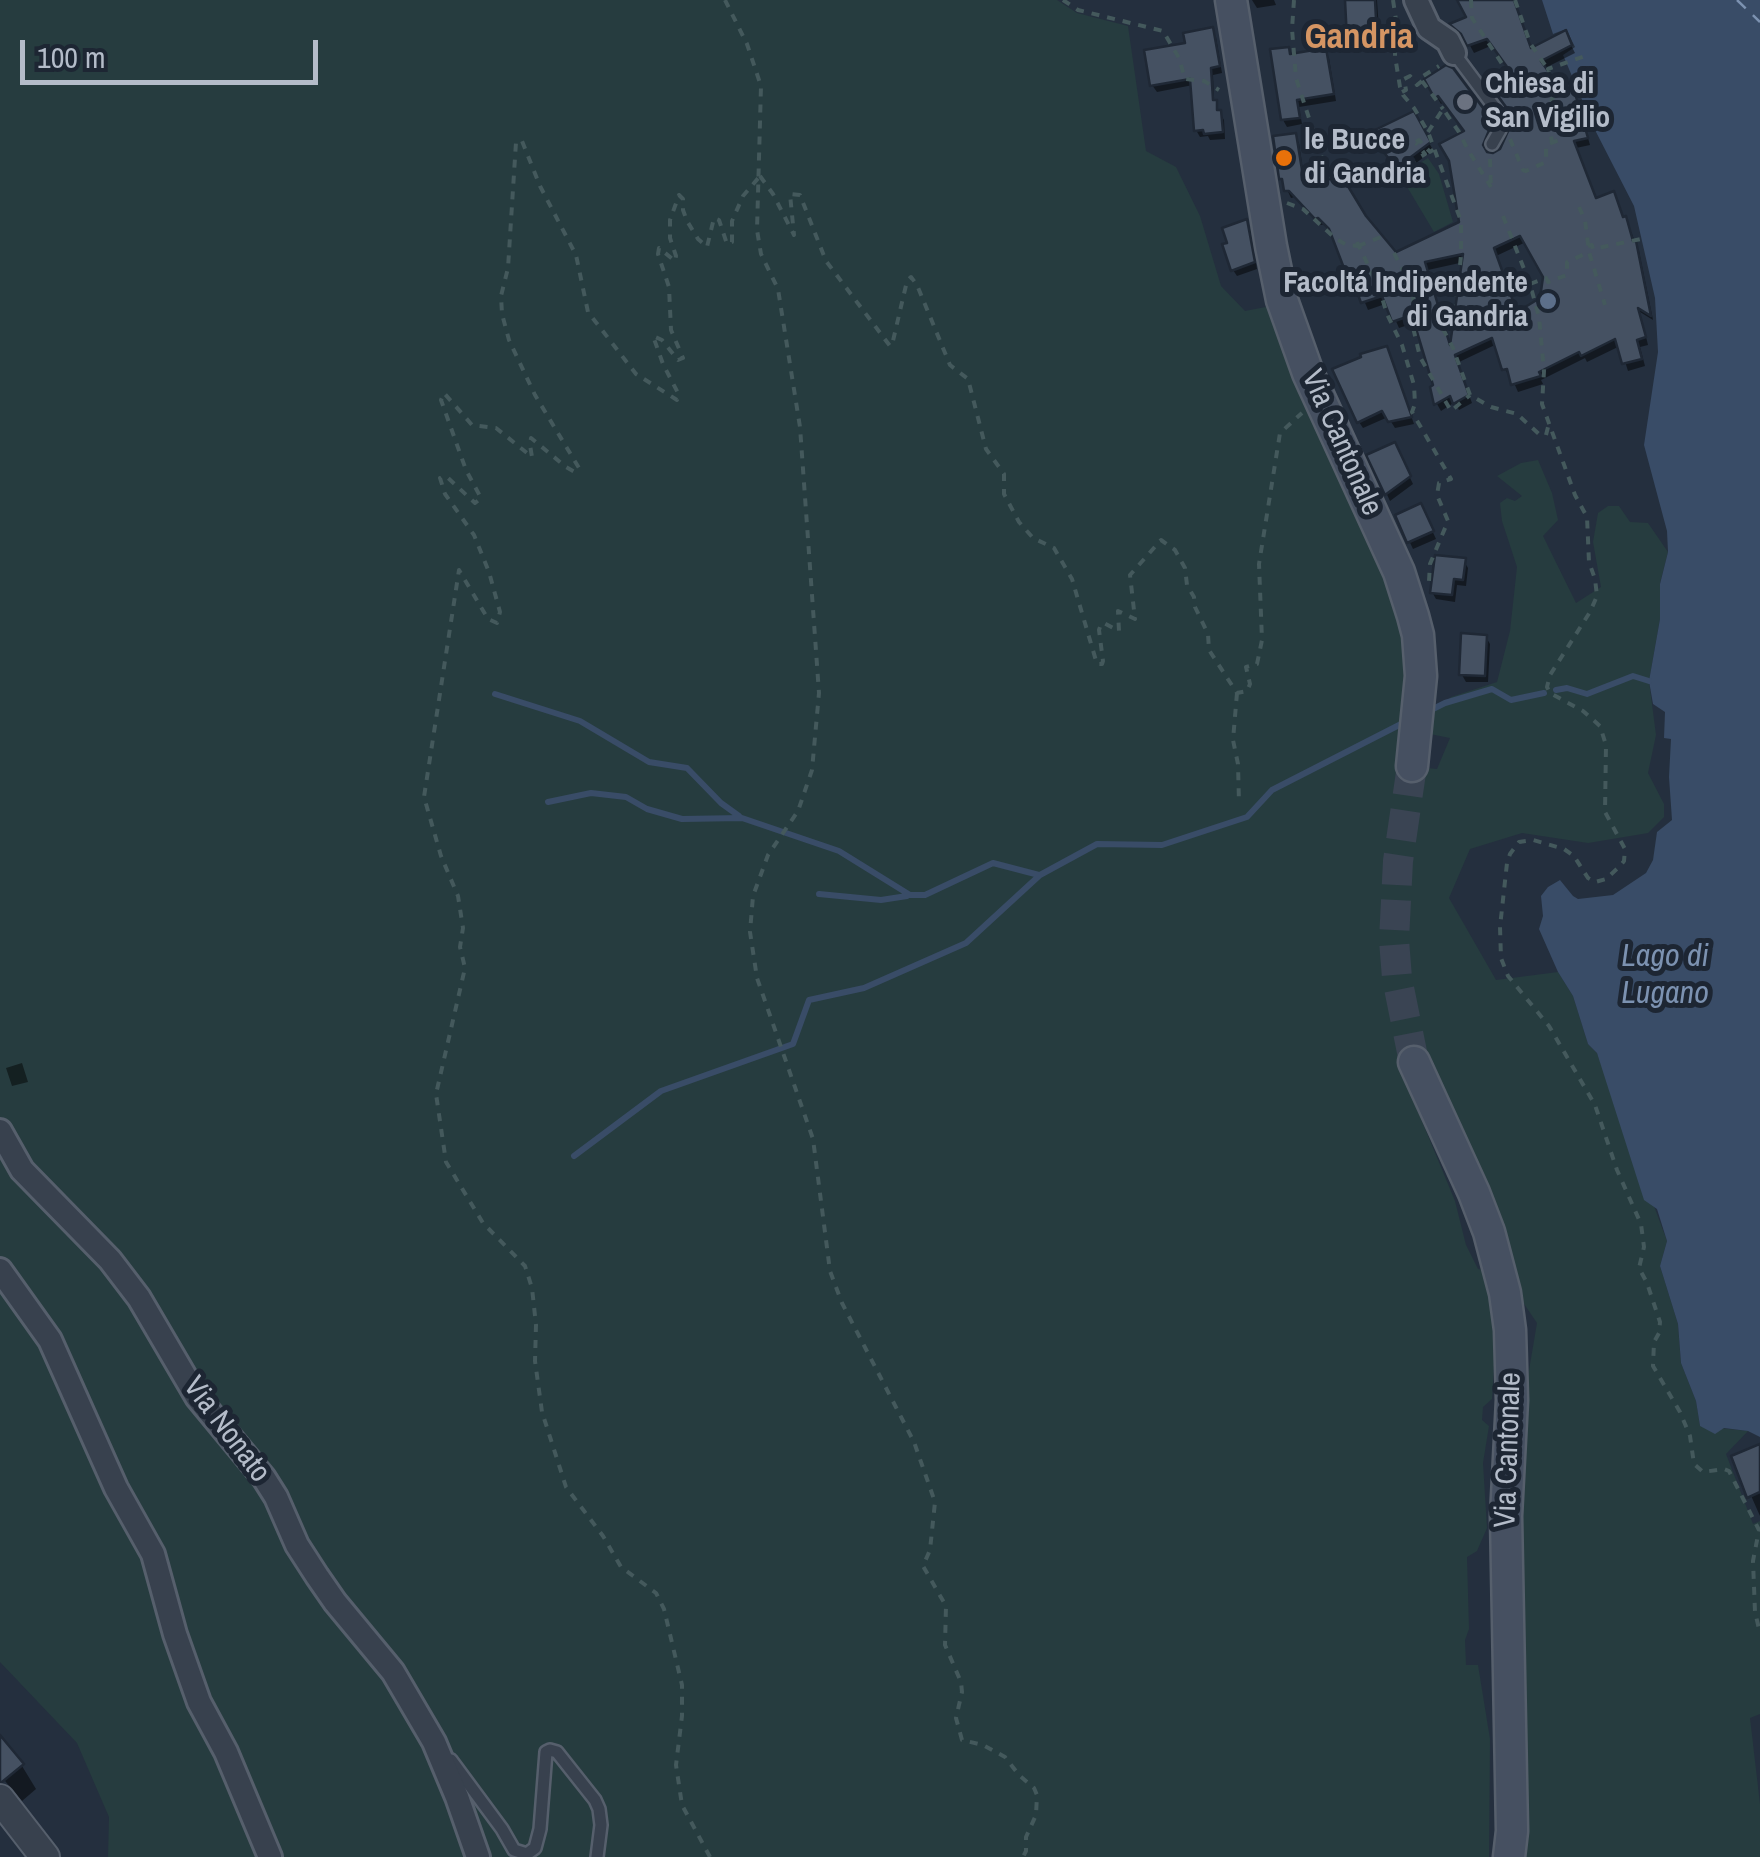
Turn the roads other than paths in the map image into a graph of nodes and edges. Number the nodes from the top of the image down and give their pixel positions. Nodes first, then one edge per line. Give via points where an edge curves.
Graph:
1 (1231, 0) edge
2 (1416, 0) edge
3 (1454, 53) joint
4 (1492, 144) road end
5 (1412, 766) tunnel mouth
6 (1414, 1062) tunnel mouth
7 (0, 1131) edge
8 (0, 1270) edge
9 (434, 1742) junction
10 (0, 1799) edge
11 (45, 1857) edge
12 (270, 1857) edge
13 (478, 1857) edge
14 (598, 1857) edge
15 (1510, 1857) edge

1 - 5 main road, Via Cantonale via 1282,300 1308,374 1408,595 1418,634
2 - 3 street via 1429,28
3 - 4 lane via 1498,112 1500,130
6 - 15 main road, Via Cantonale via 1490,1232 1510,1330
7 - 9 street, Via Nonato via 22,1170 140,1298 196,1397 264,1478 306,1560 394,1672
8 - 12 street via 50,1340 116,1488 154,1554 199,1702
9 - 13 street, Via Nonato
9 - 14 lane, Via Nonato via 522,1854 538,1843 545,1756 557,1752 599,1809
10 - 11 street

